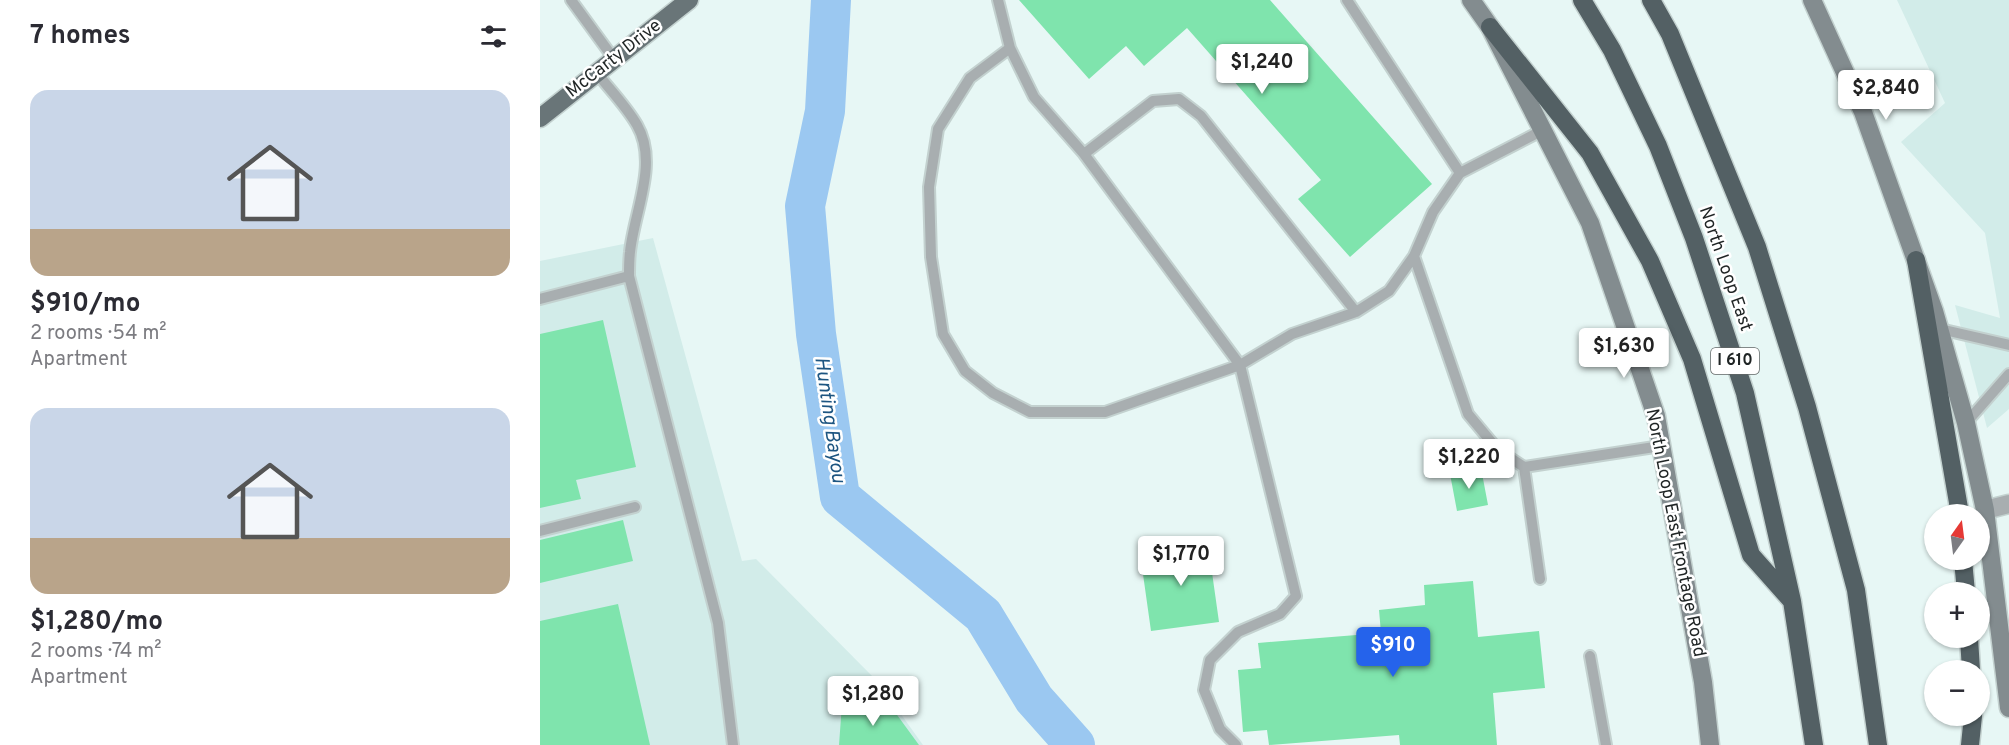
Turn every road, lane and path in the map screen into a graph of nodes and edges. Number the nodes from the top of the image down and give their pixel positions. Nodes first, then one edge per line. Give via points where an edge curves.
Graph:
1 (571, 0) edge
2 (689, 0) edge
3 (998, 0) edge
4 (1347, 0) edge
5 (1471, 0) edge
6 (1582, 0) edge
7 (1651, 0) edge
8 (1812, 0) edge
9 (1490, 27) junction
10 (1010, 48) junction
11 (614, 59) junction
12 (597, 73) junction
13 (540, 118) edge
14 (1543, 130) junction
15 (1084, 154) junction
16 (1460, 173) junction
17 (1414, 256) junction
18 (1916, 260) junction
19 (629, 276) junction
20 (540, 299) edge
21 (1356, 312) junction
22 (1940, 329) junction
23 (2009, 345) edge
24 (1240, 365) junction
25 (2009, 374) edge
26 (1966, 423) junction
27 (1661, 446) junction
28 (1524, 466) junction
29 (1958, 504) edge
30 (1984, 504) edge
31 (2009, 504) edge
32 (635, 507) dead end
33 (1990, 509) edge
34 (540, 531) edge
35 (1990, 551) edge
36 (1540, 579) dead end
37 (1792, 601) junction
38 (1590, 656) dead end
39 (2009, 708) edge
40 (1972, 726) edge
41 (732, 745) edge
42 (1236, 745) edge
43 (1606, 745) edge
44 (1710, 745) edge
45 (1814, 745) edge
46 (1878, 745) edge
47 (1970, 745) edge

1 - 11 lane
2 - 11 main road, McCarty Drive
3 - 10 lane
4 - 16 lane
5 - 9 main road, North Loop East Frontage Road
6 - 37 highway, North Loop East / I 610 via 1612,50 1658,146 1694,238 1745,393
7 - 46 highway, North Loop East via 1670,34 1757,247 1807,407 1856,590
8 - 18 main road via 1863,112
9 - 14 main road, North Loop East Frontage Road
9 - 37 highway via 1590,153 1650,261 1692,359 1751,555
10 - 15 lane via 1034,97
10 - 24 lane via 970,78 938,129 929,187 931,257 943,334 964,371 993,393 1029,412 1105,412
11 - 12 main road, McCarty Drive
12 - 13 main road, McCarty Drive
12 - 19 lane via 637,124 644,142 646,162
14 - 16 lane
14 - 27 main road, North Loop East Frontage Road via 1590,223 1656,416
15 - 21 lane via 1153,101 1179,99 1201,116
15 - 24 lane
16 - 17 lane via 1433,212
17 - 21 lane via 1389,291
17 - 28 lane via 1468,414 1498,450
18 - 22 main road
18 - 29 highway
19 - 20 lane
19 - 41 lane via 718,623
21 - 24 lane via 1293,334
22 - 23 lane
22 - 26 main road
24 - 42 lane via 1296,596 1280,614 1238,632 1210,660 1204,690 1221,729
25 - 26 lane
26 - 30 main road
27 - 28 lane
27 - 44 main road, North Loop East Frontage Road via 1703,682
28 - 36 lane
31 - 33 street
32 - 34 lane
35 - 39 main road
37 - 45 highway, North Loop East / I 610
38 - 43 lane
40 - 47 highway

